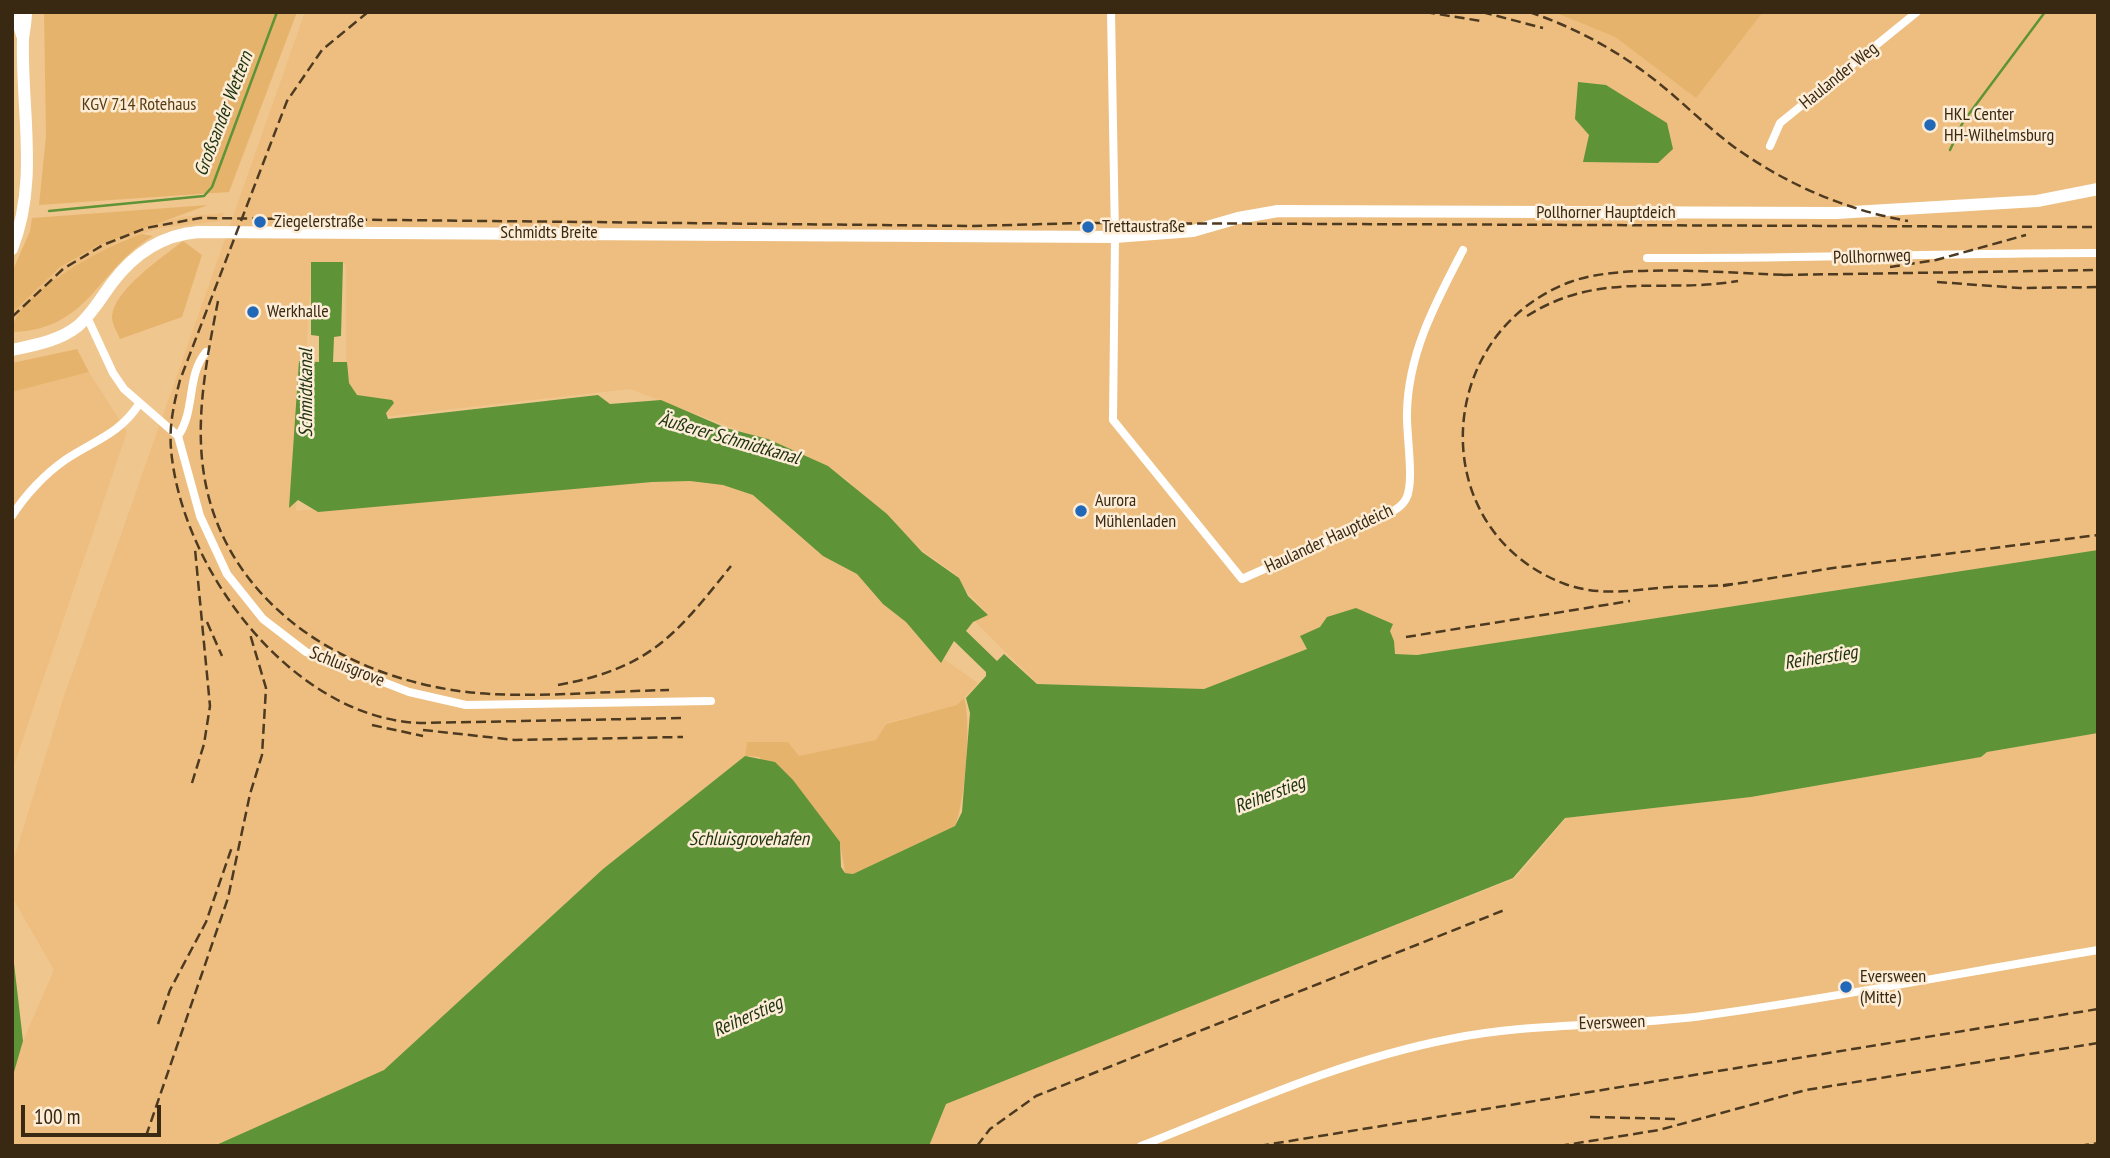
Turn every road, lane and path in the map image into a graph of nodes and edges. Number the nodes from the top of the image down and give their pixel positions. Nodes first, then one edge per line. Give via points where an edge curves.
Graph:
1 (15, 12) edge
2 (26, 12) edge
3 (1111, 12) edge
4 (1917, 12) edge
5 (23, 38) junction
6 (1770, 146) dead end
7 (2098, 189) edge
8 (1115, 237) junction
9 (12, 249) edge
10 (1463, 250) dead end
11 (2098, 253) edge
12 (1647, 258) dead end
13 (87, 317) junction
14 (12, 343) edge
15 (27, 347) junction
16 (12, 350) edge
17 (206, 352) dead end
18 (139, 404) junction
19 (178, 436) junction
20 (12, 516) edge
21 (711, 701) dead end
22 (2098, 950) edge
23 (1141, 1146) edge

1 - 5 main road
2 - 5 main road
3 - 8 street
4 - 6 street, Haulander Weg via 1780,123
5 - 9 main road via 27,173 23,213
7 - 8 main road, Pollhorner Hauptdeich via 2037,201 1836,213 1278,211 1193,231
8 - 10 street, Haulander Hauptdeich via 1113,421 1242,579 1404,502 1414,360 1435,304
8 - 13 main road, Schmidts Breite via 198,232 173,236 137,257
11 - 12 street, Pollhornweg
13 - 15 main road, Schmidts Breite via 64,335
13 - 18 street via 113,373
14 - 15 main road
15 - 16 main road, Schmidts Breite
17 - 19 street via 199,359 188,422
18 - 19 street
18 - 20 street via 120,428 47,475
19 - 21 street, Schluisgrove via 200,516 227,574 263,619 306,652 409,692 466,705
22 - 23 street, Eversween via 1702,1016 1541,1025 1450,1038 1296,1084

